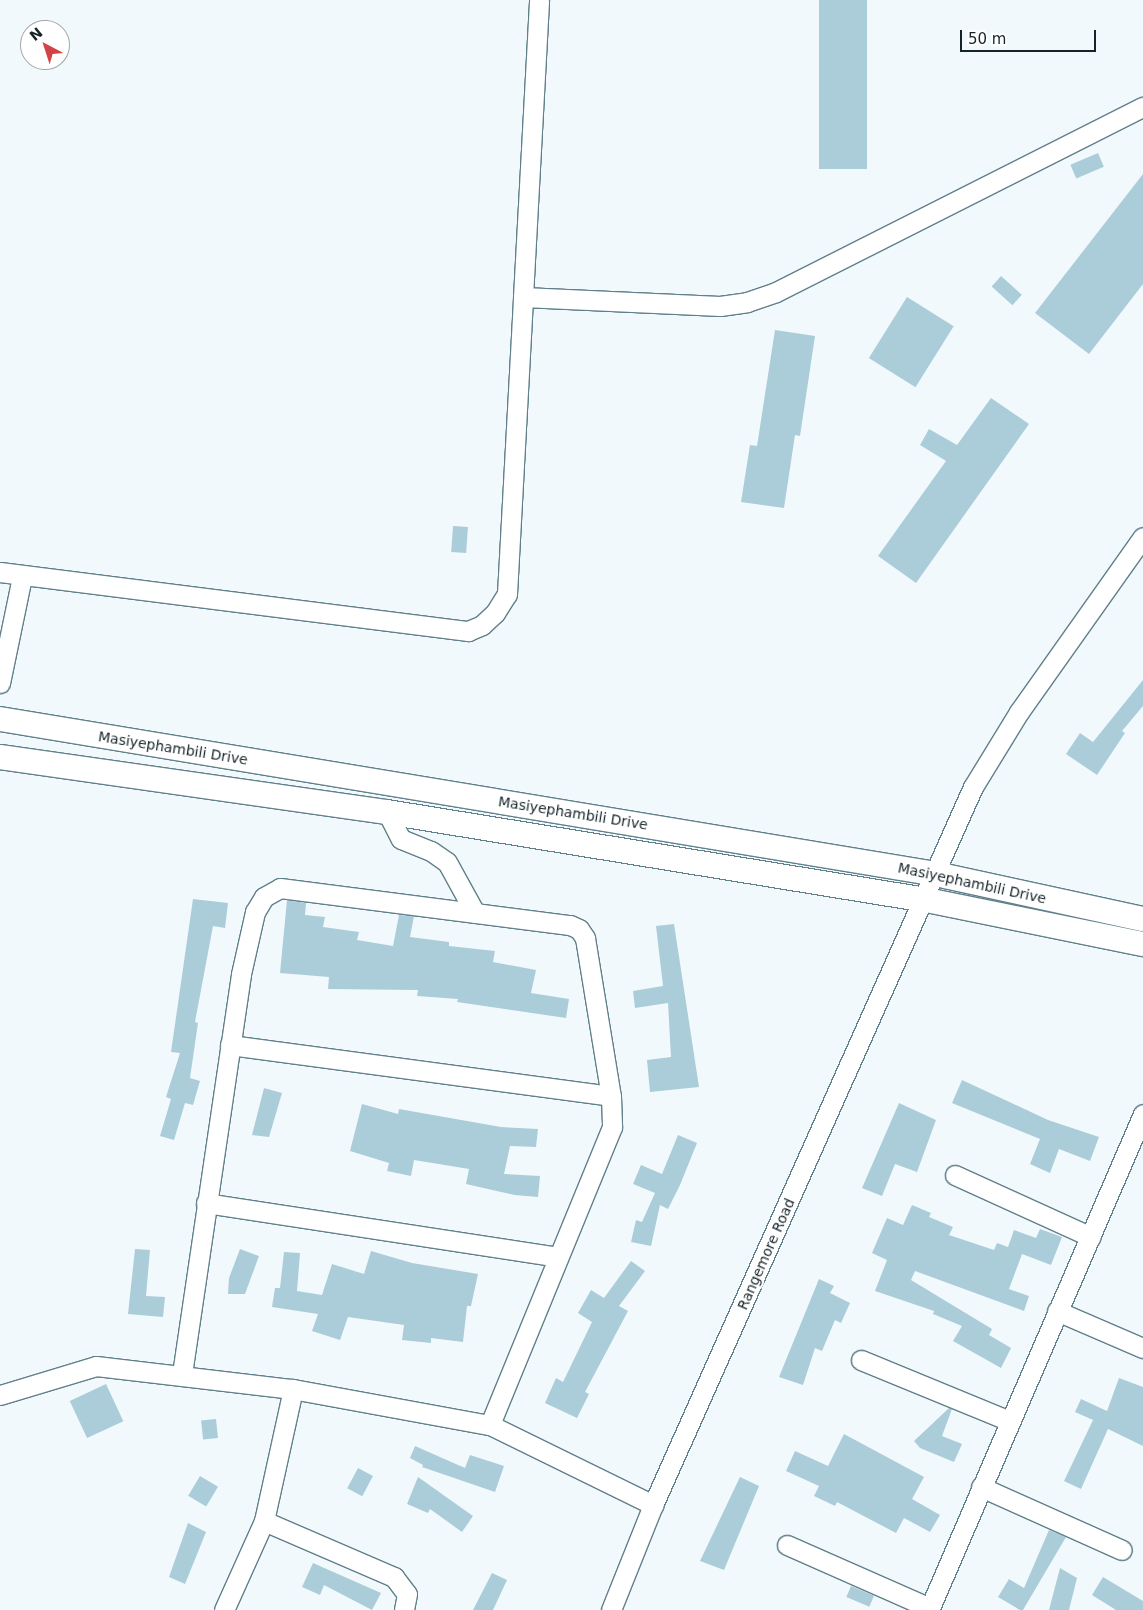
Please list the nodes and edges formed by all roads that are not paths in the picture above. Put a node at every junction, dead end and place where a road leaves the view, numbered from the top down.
1 (539, 0) edge
2 (1143, 107) edge
3 (523, 297) junction
4 (1143, 537) edge
5 (0, 572) edge
6 (22, 577) junction
7 (0, 683) edge
8 (0, 719) edge
9 (0, 756) edge
10 (387, 812) junction
11 (936, 874) junction
12 (926, 900) junction
13 (475, 913) junction
14 (1143, 919) edge
15 (1143, 944) edge
16 (230, 1045) junction
17 (611, 1096) junction
18 (1142, 1120) edge
19 (955, 1175) dead end
20 (206, 1203) junction
21 (1091, 1237) junction
22 (557, 1257) junction
23 (1057, 1311) junction
24 (1143, 1348) edge
25 (861, 1360) dead end
26 (182, 1374) junction
27 (293, 1390) junction
28 (0, 1395) edge
29 (1010, 1421) junction
30 (490, 1425) junction
31 (981, 1487) junction
32 (653, 1505) junction
33 (264, 1521) junction
34 (787, 1545) dead end
35 (1122, 1550) dead end
36 (929, 1609) edge
37 (224, 1610) edge
38 (404, 1610) edge
39 (611, 1610) edge

1 - 3 street
2 - 3 street
3 - 6 street
4 - 11 street, Rangemore Road
5 - 6 street
6 - 7 street
8 - 11 main road, Masiyephambili Drive
9 - 10 main road, Masiyephambili Drive
10 - 12 main road, Masiyephambili Drive
10 - 13 street
11 - 12 street, Rangemore Road
11 - 14 main road, Masiyephambili Drive
12 - 15 main road, Masiyephambili Drive
12 - 32 street, Rangemore Road
13 - 16 street
13 - 17 street
16 - 17 street
16 - 20 street
17 - 22 street
18 - 21 street
19 - 21 street
20 - 22 street
20 - 26 street
21 - 23 street
22 - 30 street
23 - 24 street
23 - 29 street
25 - 29 street
26 - 27 street
26 - 28 street
27 - 30 street
27 - 33 street
29 - 31 street
30 - 32 street
31 - 35 street
31 - 36 street
32 - 39 street, Rangemore Road
33 - 37 street
33 - 38 street
34 - 36 street

